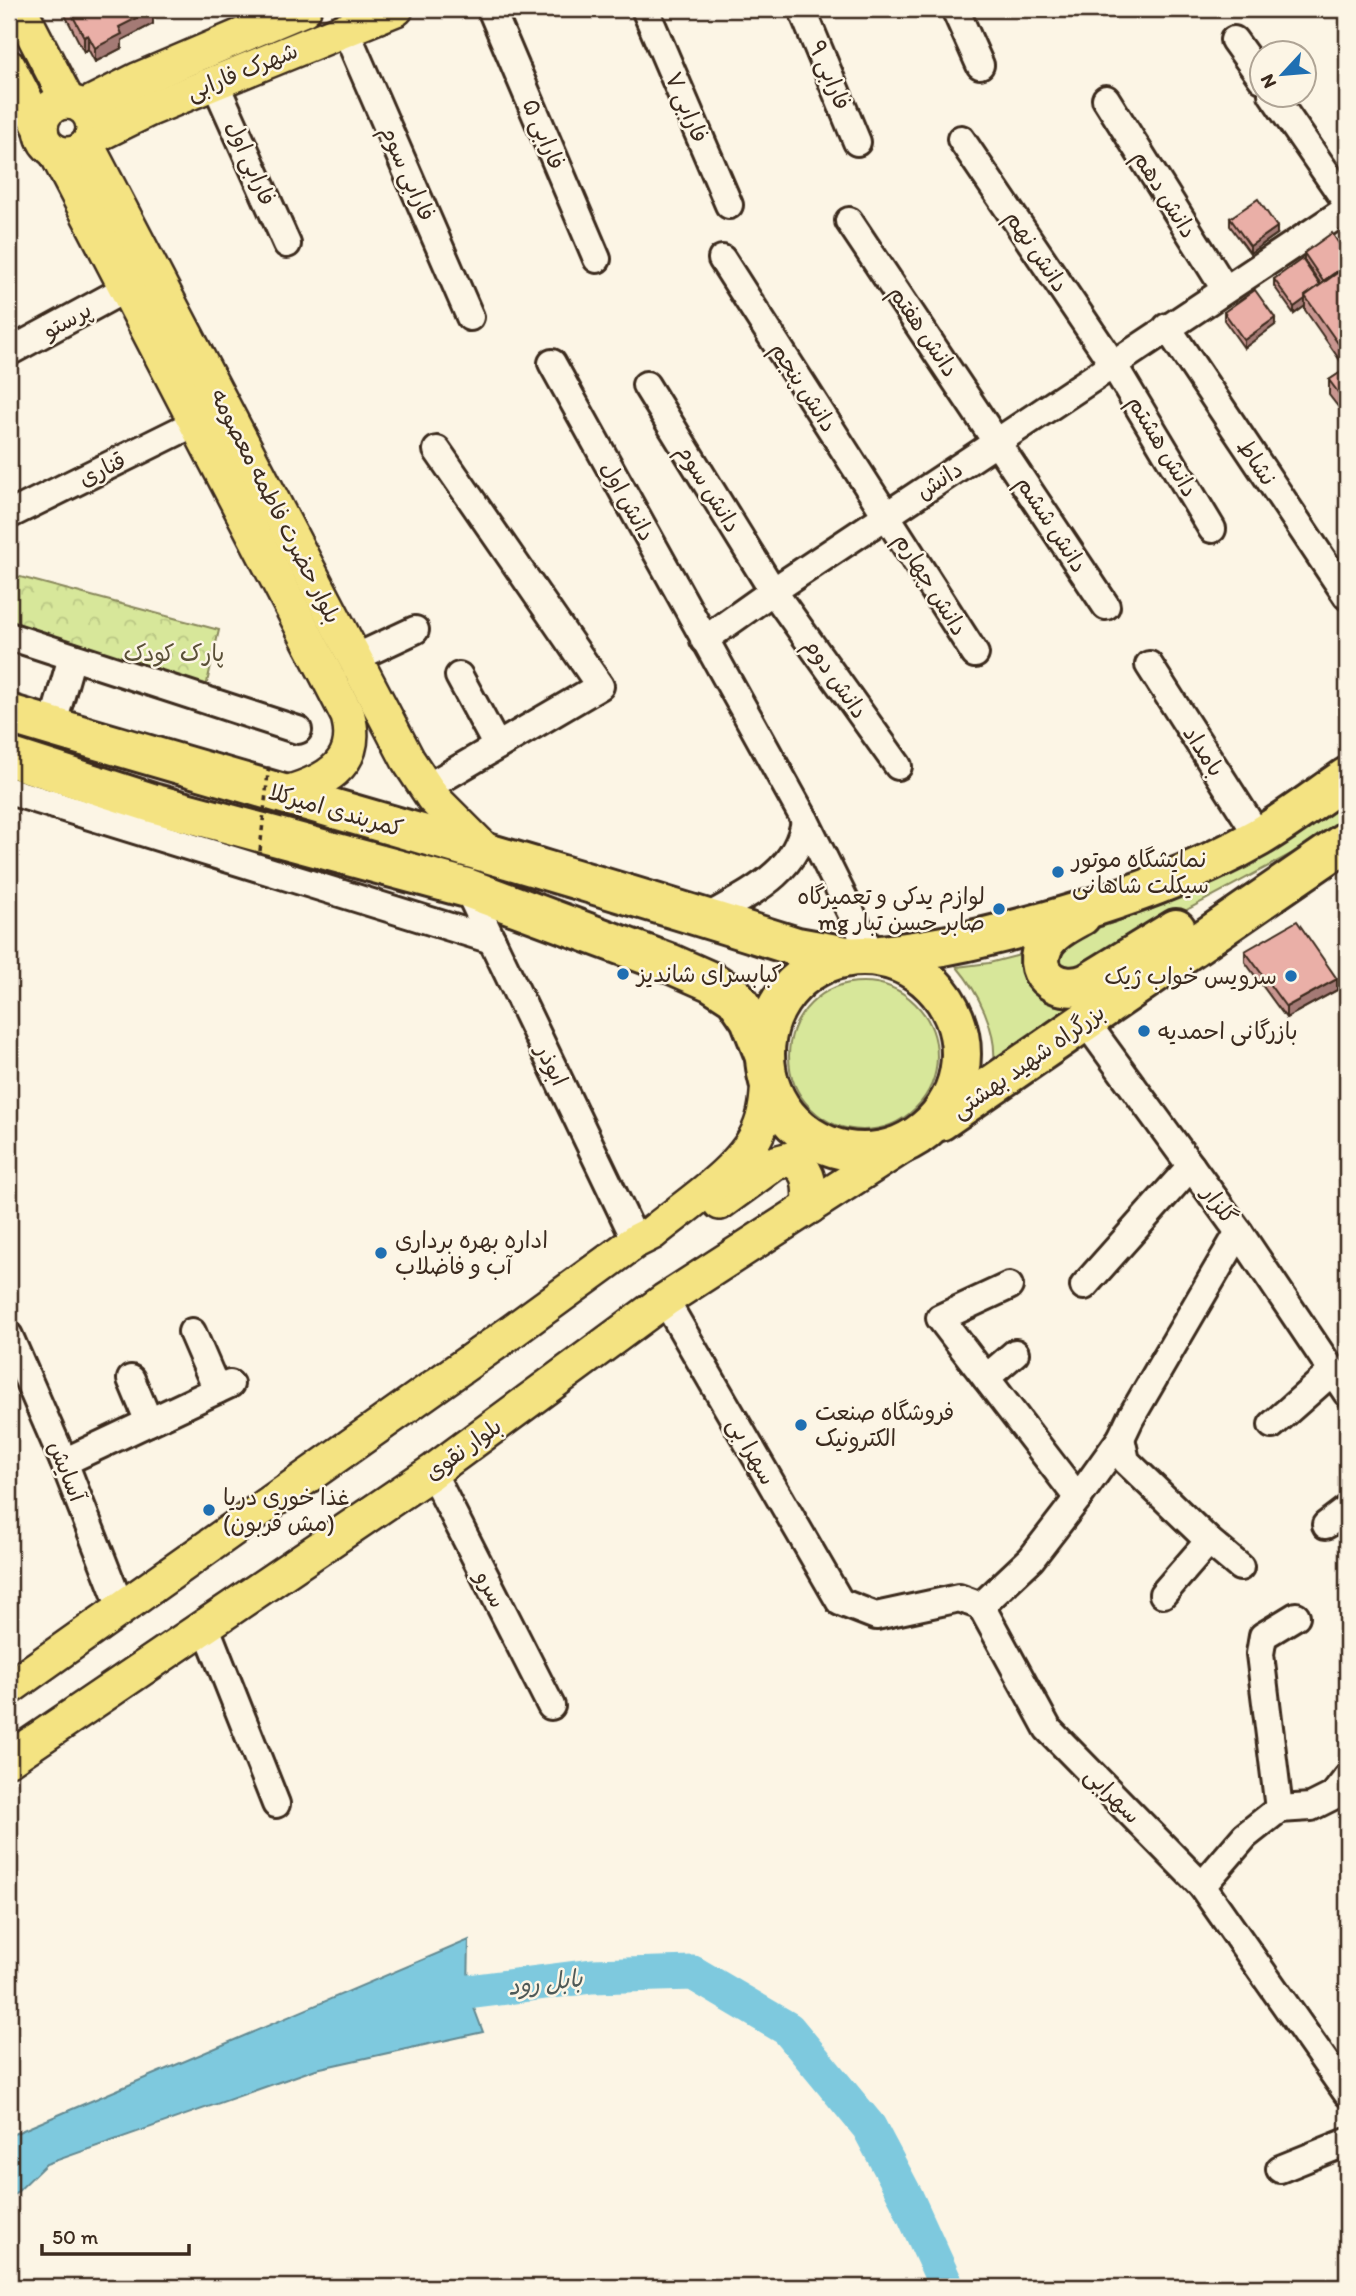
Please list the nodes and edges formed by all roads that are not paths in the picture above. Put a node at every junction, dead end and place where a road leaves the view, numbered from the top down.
1 (20, 9) edge
2 (304, 9) edge
3 (396, 9) edge
4 (491, 9) edge
5 (645, 9) edge
6 (802, 9) edge
7 (955, 9) edge
8 (345, 30) junction
9 (1234, 40) dead end
10 (1248, 60) edge
11 (980, 65) dead end
12 (9, 67) edge
13 (215, 83) junction
14 (157, 89) junction
15 (1106, 99) dead end
16 (1282, 108) edge
17 (82, 123) junction
18 (961, 139) dead end
19 (48, 140) junction
20 (858, 142) dead end
21 (1347, 203) edge
22 (729, 205) dead end
23 (1347, 209) edge
24 (849, 221) dead end
25 (287, 244) dead end
26 (597, 259) dead end
27 (722, 259) dead end
28 (125, 289) junction
29 (1225, 289) junction
30 (470, 317) dead end
31 (1167, 327) junction
32 (9, 352) edge
33 (552, 363) dead end
34 (1113, 363) junction
35 (646, 385) dead end
36 (225, 408) junction
37 (195, 423) junction
38 (998, 441) junction
39 (438, 450) dead end
40 (887, 514) junction
41 (9, 515) edge
42 (1212, 529) dead end
43 (773, 590) junction
44 (1347, 596) edge
45 (1106, 606) dead end
46 (415, 630) dead end
47 (9, 636) edge
48 (704, 640) junction
49 (975, 654) dead end
50 (72, 656) junction
51 (355, 658) junction
52 (1149, 665) dead end
53 (459, 676) dead end
54 (9, 714) edge
55 (52, 727) junction
56 (298, 730) dead end
57 (497, 746) junction
58 (9, 757) edge
59 (898, 766) dead end
60 (1347, 777) edge
61 (274, 779) junction
62 (426, 788) junction
63 (9, 790) edge
64 (148, 817) junction
65 (805, 820) junction
66 (1259, 837) junction
67 (1338, 847) edge
68 (267, 852) junction
69 (487, 852) junction
70 (467, 888) junction
71 (1105, 904) junction
72 (663, 905) junction
73 (706, 918) junction
74 (492, 940) junction
75 (860, 956) junction
76 (648, 957) junction
77 (1085, 1021) junction
78 (766, 1068) junction
79 (916, 1138) junction
80 (1191, 1166) junction
81 (810, 1206) junction
82 (1239, 1232) junction
83 (644, 1237) junction
84 (1009, 1286) dead end
85 (1084, 1286) dead end
86 (664, 1300) junction
87 (192, 1332) dead end
88 (9, 1336) edge
89 (1015, 1353) dead end
90 (1333, 1371) junction
91 (986, 1378) junction
92 (131, 1379) dead end
93 (1347, 1393) edge
94 (149, 1422) junction
95 (1272, 1425) dead end
96 (1121, 1438) junction
97 (64, 1462) junction
98 (432, 1472) junction
99 (1078, 1499) junction
100 (1347, 1509) edge
101 (1326, 1525) dead end
102 (1209, 1541) junction
103 (1240, 1567) dead end
104 (1163, 1594) dead end
105 (981, 1606) junction
106 (121, 1608) junction
107 (1296, 1616) dead end
108 (205, 1625) junction
109 (9, 1688) edge
110 (551, 1706) dead end
111 (9, 1759) edge
112 (1347, 1778) edge
113 (276, 1804) dead end
114 (1279, 1809) junction
115 (1202, 1886) junction
116 (1347, 2094) edge
117 (1347, 2142) edge
118 (1280, 2169) dead end

1 - 17 main road, بلوار حضرت فاطمه معصومه
2 - 14 main road, شهرک فارابی
3 - 8 main road, شهرک فارابی
4 - 26 street, فارابی ۵
5 - 22 street, فارابی ۷
6 - 20 street, فارابی ۹
7 - 11 street
8 - 13 main road, شهرک فارابی
8 - 30 street, فارابی سوم
9 - 10 street
12 - 19 main road, بلوار حضرت فاطمه معصومه
13 - 14 main road, شهرک فارابی
13 - 25 street, فارابی اول
14 - 17 main road, شهرک فارابی
15 - 29 street, دانش دهم
16 - 21 street
17 - 19 main road
17 - 19 main road
17 - 36 main road, بلوار حضرت فاطمه معصومه
18 - 34 street, دانش نهم
19 - 28 main road, بلوار حضرت فاطمه معصومه
23 - 29 street, دانش
24 - 38 street, دانش هفتم
27 - 40 street, دانش پنجم
28 - 32 street, پرستو
28 - 37 main road, بلوار حضرت فاطمه معصومه
29 - 31 street, دانش
31 - 34 street, دانش
31 - 44 street, نشاط
33 - 48 street, دانش اول
34 - 38 street, دانش
34 - 42 street, دانش هشتم
35 - 43 street, دانش سوم
36 - 37 main road
36 - 51 main road, بلوار حضرت فاطمه معصومه
37 - 41 street, قناری
37 - 61 main road, بلوار حضرت فاطمه معصومه
38 - 40 street, دانش
38 - 45 street, دانش ششم
39 - 57 street
40 - 43 street, دانش
40 - 49 street, دانش چهارم
43 - 48 street, دانش
43 - 59 street, دانش دوم
46 - 51 street
47 - 50 street
48 - 65 street
50 - 55 street
50 - 56 street
51 - 62 main road, بلوار حضرت فاطمه معصومه
52 - 66 street, بامداد
53 - 57 street
54 - 55 highway, کمربندی امیرکلا
55 - 61 highway, کمربندی امیرکلا
57 - 62 street
58 - 64 highway, کمربندی امیرکلا
60 - 66 highway
61 - 69 highway, کمربندی امیرکلا
62 - 69 main road, بلوار حضرت فاطمه معصومه
63 - 64 street
64 - 68 highway, کمربندی امیرکلا
65 - 73 street
65 - 75 street
66 - 71 highway
67 - 71 highway
67 - 77 highway, بزرگراه شهید بهشتی
68 - 70 highway, کمربندی امیرکلا
68 - 74 street
69 - 72 highway, کمربندی امیرکلا
70 - 74 street, ابوذر
70 - 76 highway, کمربندی امیرکلا
71 - 75 highway
72 - 73 highway, کمربندی امیرکلا
72 - 76 highway
73 - 75 highway, کمربندی امیرکلا
74 - 83 street, ابوذر
75 - 78 highway
75 - 79 highway
76 - 78 highway, کمربندی امیرکلا
77 - 79 highway, بزرگراه شهید بهشتی
77 - 80 street, گلزار
78 - 79 highway
78 - 83 main road
79 - 81 main road, بلوار نقوی
80 - 82 street, گلزار
80 - 85 street
81 - 83 main road
81 - 86 main road, بلوار نقوی
82 - 90 street, گلزار
82 - 96 street
83 - 106 main road
84 - 91 street
86 - 98 main road, بلوار نقوی
86 - 105 street, سهرا بی
87 - 94 street
88 - 97 street, آسایش
89 - 91 street
90 - 93 street, گلزار
90 - 95 street
91 - 99 street
92 - 94 street
94 - 97 street
96 - 99 street
96 - 102 street
97 - 106 street, آسایش
98 - 108 main road, بلوار نقوی
98 - 110 street, سرو
99 - 105 street
100 - 101 street
102 - 103 street
102 - 104 street
105 - 115 street, سهرابی
106 - 109 main road
107 - 114 street
108 - 111 main road, بلوار نقوی
108 - 113 street
112 - 114 street
114 - 115 street
115 - 116 street, سهرابی
117 - 118 street

